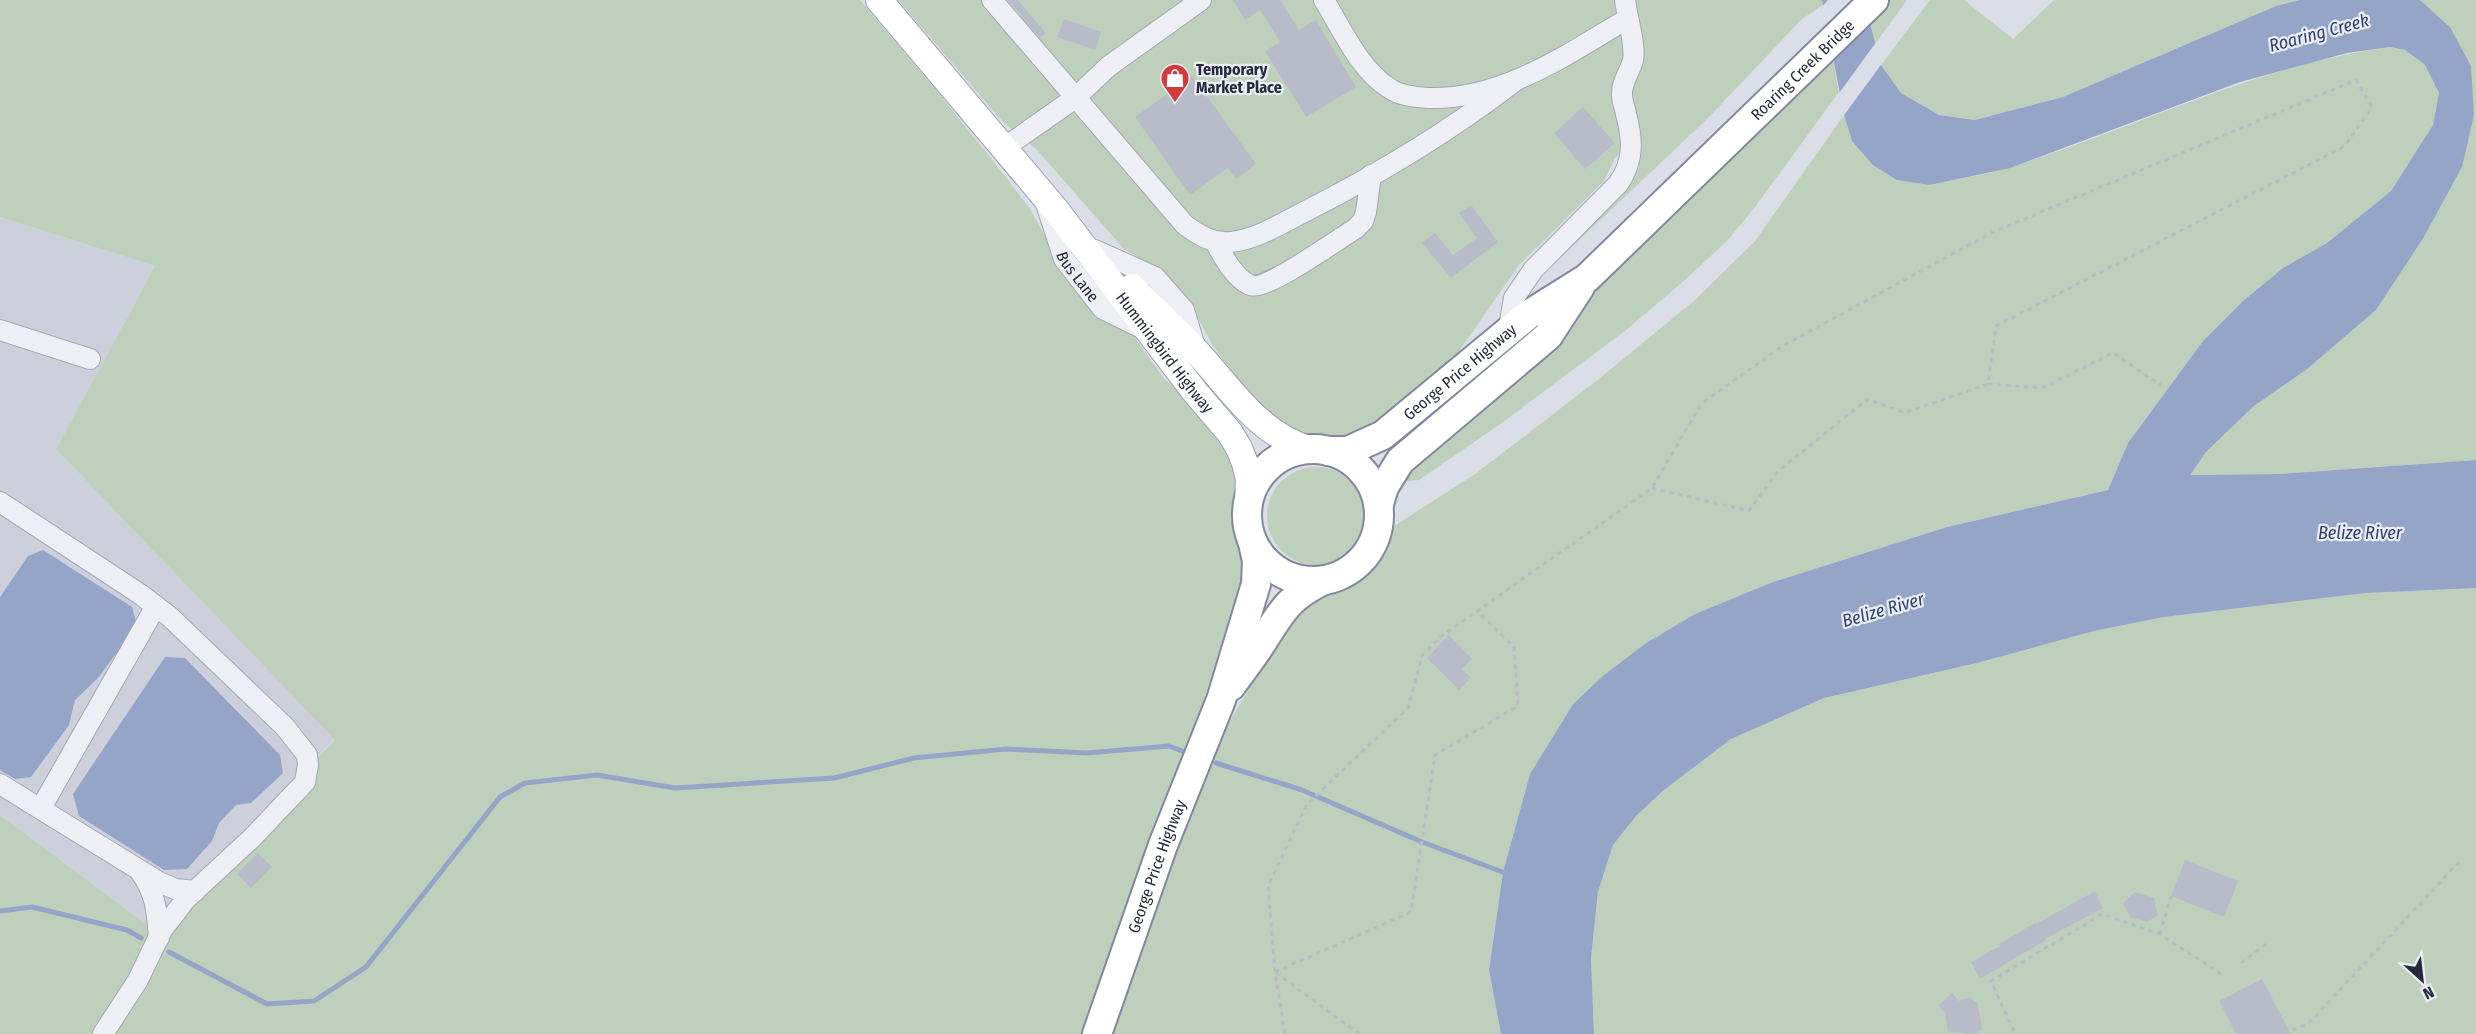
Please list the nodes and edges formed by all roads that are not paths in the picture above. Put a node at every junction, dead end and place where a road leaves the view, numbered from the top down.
1 (879, 0) edge
2 (992, 0) edge
3 (1201, 0) edge
4 (1324, 0) edge
5 (1874, 0) edge
6 (1626, 9) edge
7 (1515, 81) junction
8 (1075, 98) junction
9 (1730, 139) joint
10 (1005, 148) junction
11 (1371, 175) junction
12 (1049, 201) junction
13 (1215, 242) junction
14 (1587, 278) junction
15 (0, 330) edge
16 (1508, 332) junction
17 (90, 359) dead end
18 (1319, 450) junction
19 (1379, 504) junction
20 (1248, 505) junction
21 (1, 506) edge
22 (1253, 543) junction
23 (1322, 581) junction
24 (156, 606) junction
25 (1221, 700) junction
26 (0, 784) edge
27 (40, 808) junction
28 (137, 868) junction
29 (195, 891) junction
30 (159, 938) junction
31 (103, 1034) edge
32 (1097, 1034) edge

1 - 10 main road, Hummingbird Highway
2 - 8 street
3 - 8 street
4 - 7 street
5 - 9 highway, Roaring Creek Bridge
6 - 7 street
6 - 16 street
7 - 11 street
8 - 10 street
8 - 13 street
9 - 14 highway, George Price Highway
10 - 12 main road, Hummingbird Highway
11 - 13 street
11 - 13 street
12 - 18 main road, Hummingbird Highway
12 - 20 main road, Hummingbird Highway
14 - 16 highway, George Price Highway
14 - 19 highway, George Price Highway
15 - 17 street
16 - 18 highway, George Price Highway
18 - 19 highway
18 - 20 highway
19 - 23 highway
20 - 22 highway
21 - 24 street
22 - 23 highway
22 - 25 highway, George Price Highway
23 - 25 highway, George Price Highway
24 - 27 street
24 - 29 street
25 - 32 highway, George Price Highway
26 - 27 street
27 - 28 street
28 - 29 street
28 - 30 street
29 - 30 street
30 - 31 street

